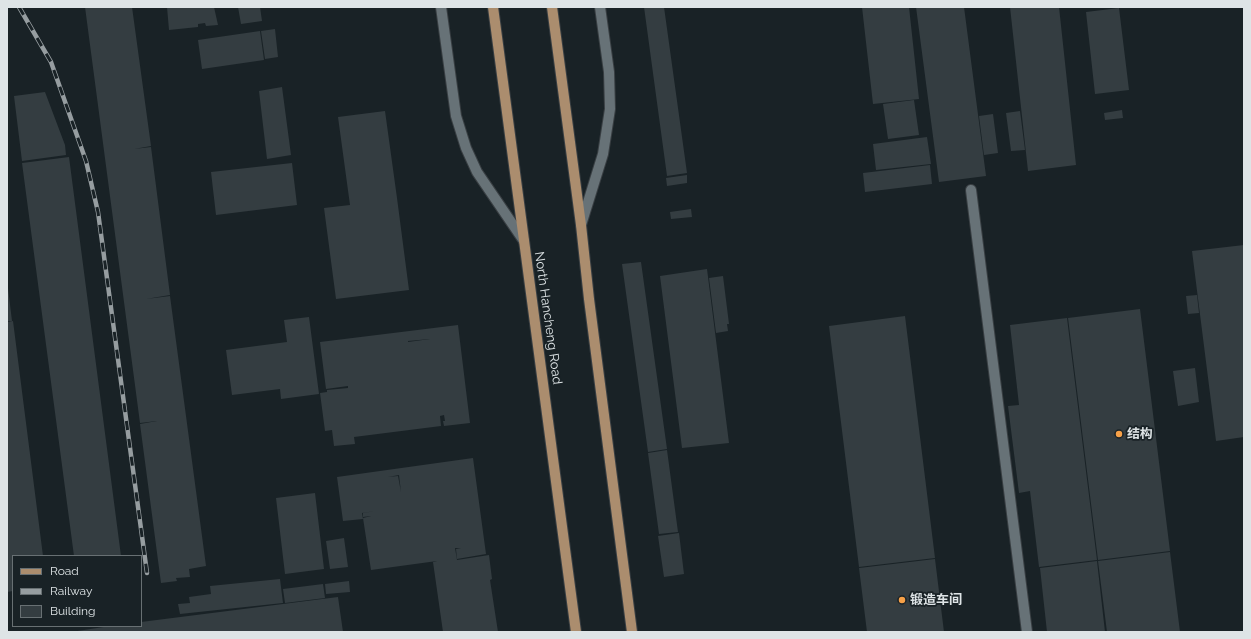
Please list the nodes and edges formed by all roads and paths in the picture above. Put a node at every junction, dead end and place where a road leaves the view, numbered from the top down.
1 (441, 7) edge
2 (493, 7) edge
3 (552, 7) edge
4 (600, 7) edge
5 (971, 190) dead end
6 (581, 225) junction
7 (524, 241) junction
8 (576, 632) edge
9 (632, 632) edge
10 (1027, 632) edge

1 - 7 street
2 - 7 main road, North Hancheng Road
3 - 6 main road
4 - 6 street
5 - 10 street
6 - 9 main road
7 - 8 main road, North Hancheng Road

